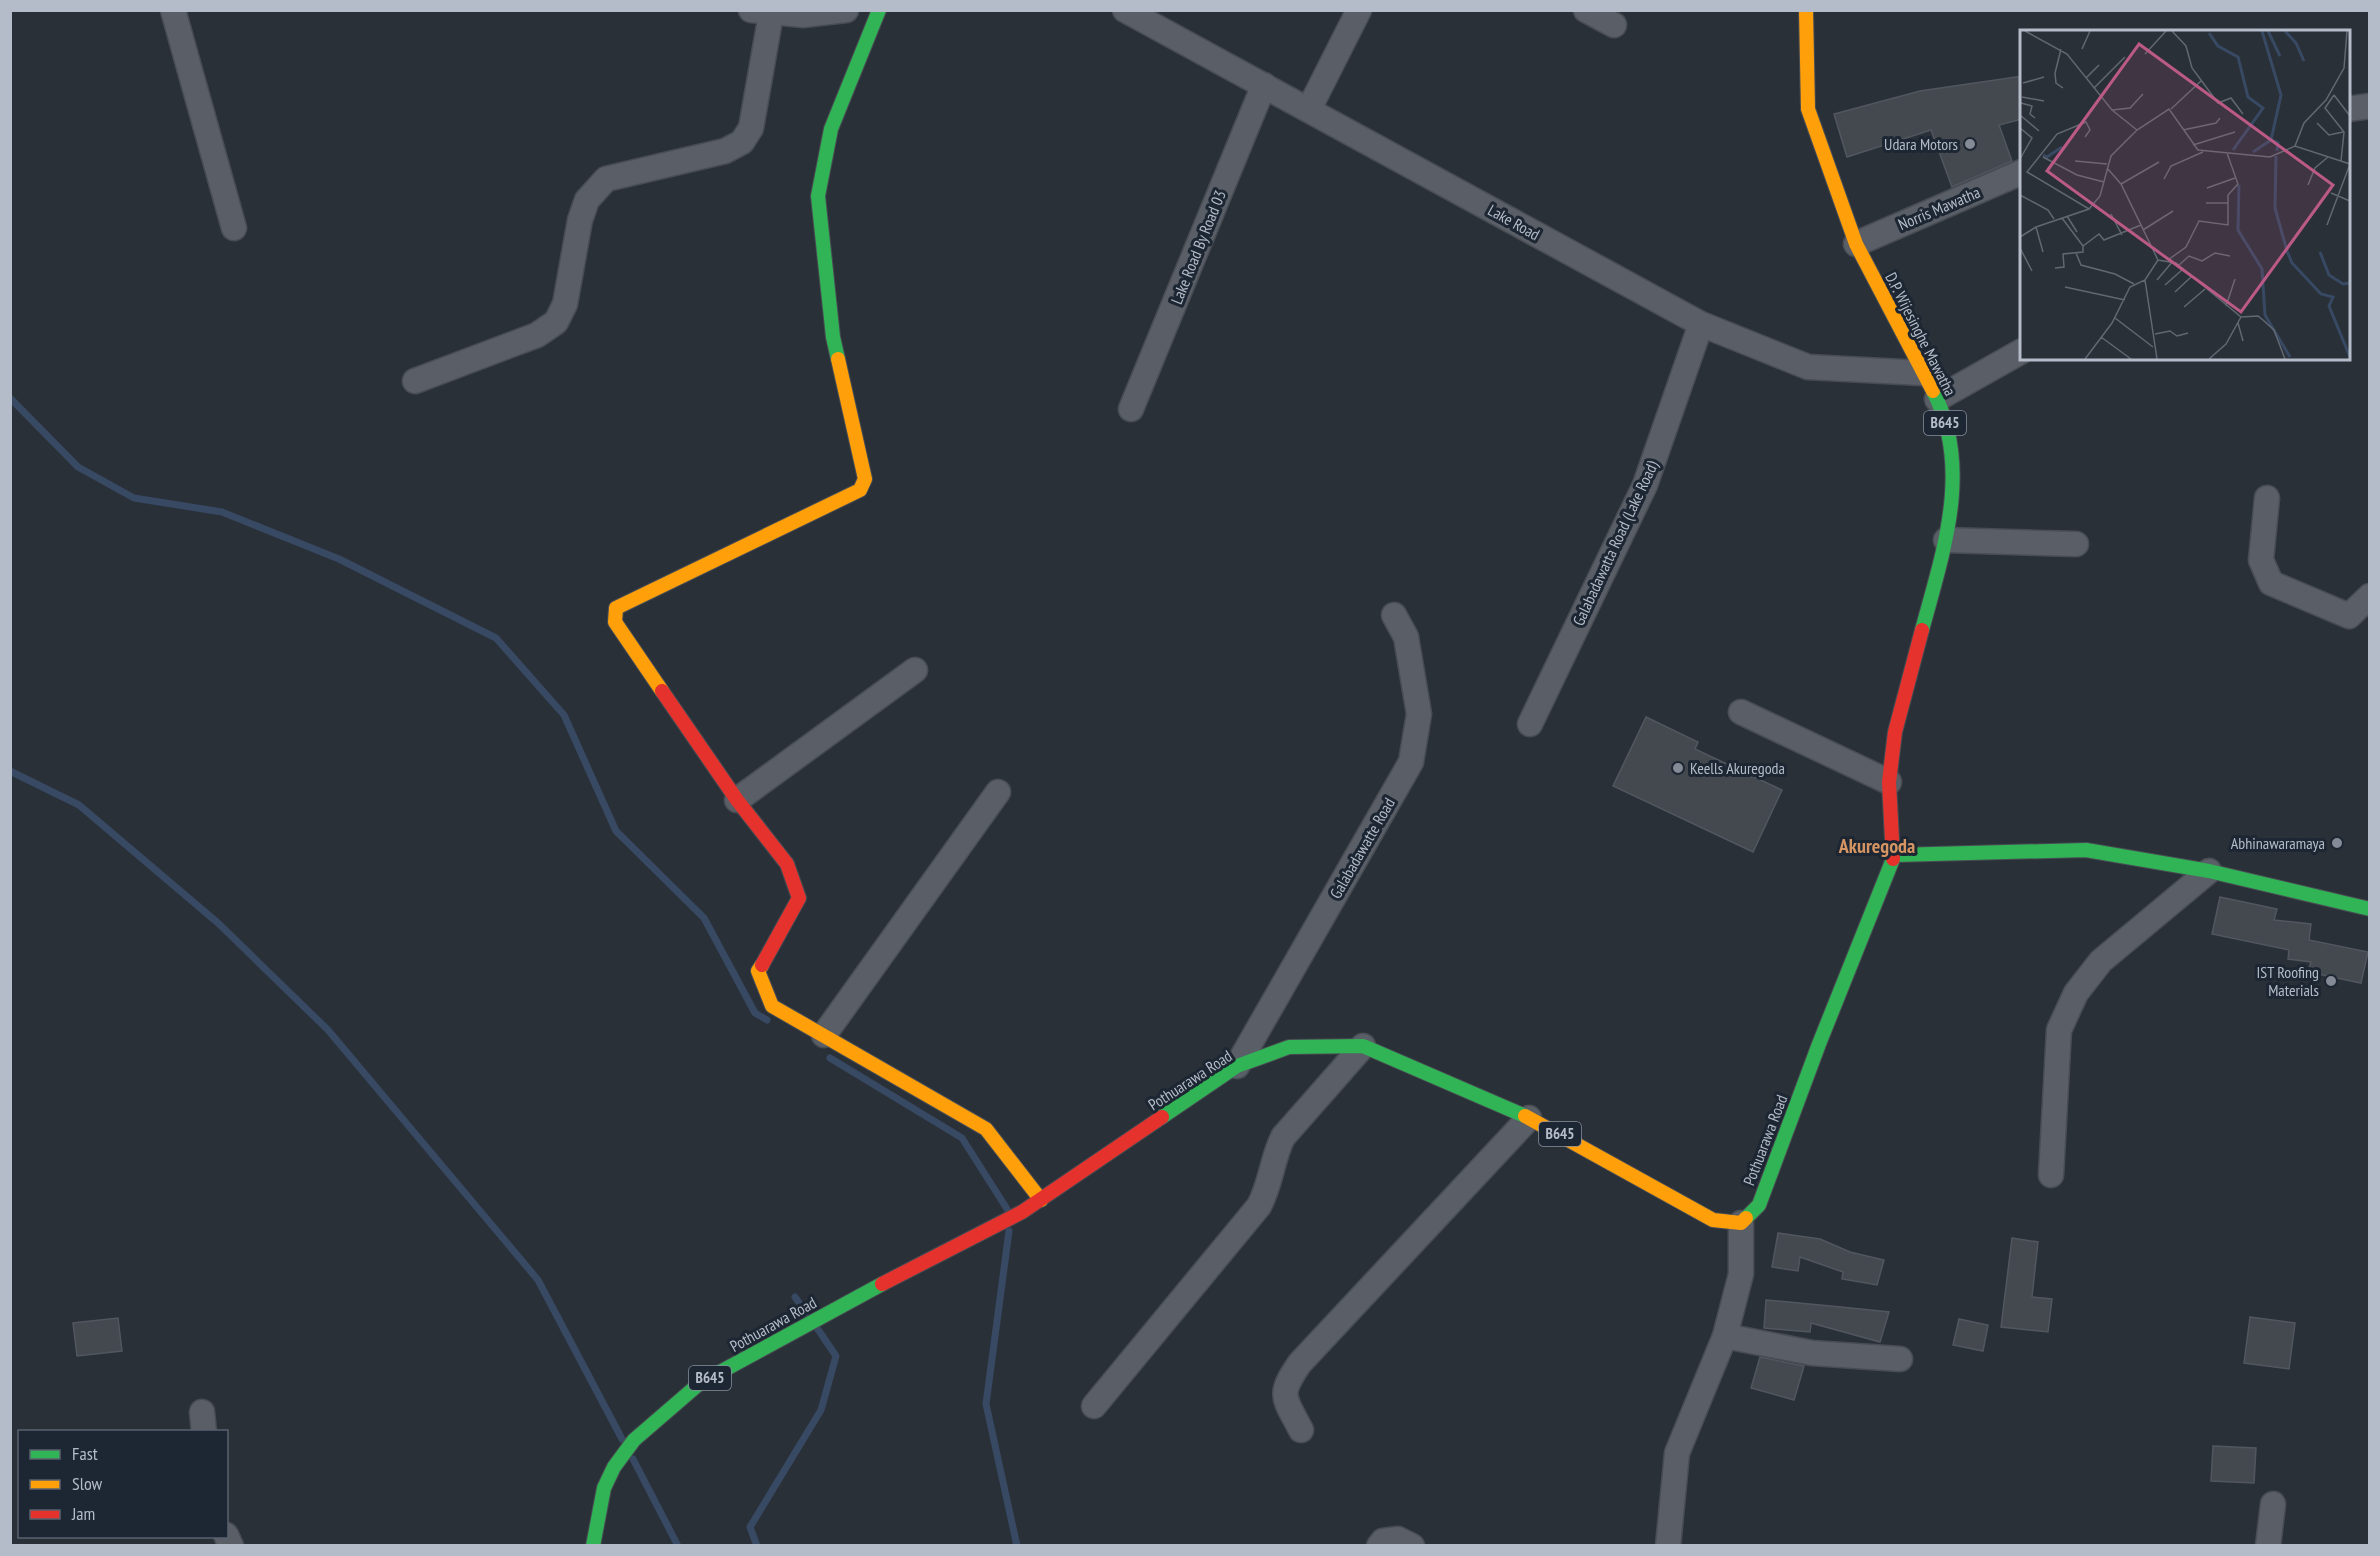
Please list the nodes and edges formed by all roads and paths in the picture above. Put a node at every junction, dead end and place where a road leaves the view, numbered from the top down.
1 (173, 10) edge
2 (879, 10) edge
3 (1125, 10) edge
4 (1359, 10) edge
5 (1586, 10) edge
6 (1806, 10) edge
7 (844, 11) edge
8 (761, 12) edge
9 (1162, 19) edge
10 (1614, 25) dead end
11 (1264, 85) junction
12 (2370, 106) edge
13 (2350, 109) edge
14 (1309, 110) junction
15 (2020, 173) edge
16 (234, 228) dead end
17 (1856, 244) junction
18 (1701, 324) junction
19 (2020, 352) edge
20 (1922, 373) junction
21 (415, 381) dead end
22 (1937, 399) junction
23 (1131, 409) dead end
24 (2266, 498) dead end
25 (1946, 540) junction
26 (2076, 544) dead end
27 (2370, 596) edge
28 (1394, 615) dead end
29 (2359, 619) edge
30 (915, 670) dead end
31 (1741, 712) dead end
32 (1530, 724) dead end
33 (1889, 782) junction
34 (998, 792) dead end
35 (737, 800) junction
36 (1895, 855) junction
37 (2209, 871) junction
38 (2370, 909) edge
39 (824, 1035) junction
40 (1363, 1046) junction
41 (1237, 1066) junction
42 (1529, 1118) junction
43 (2051, 1175) dead end
44 (1041, 1200) junction
45 (1742, 1223) junction
46 (1725, 1336) junction
47 (1900, 1359) dead end
48 (1094, 1406) dead end
49 (1301, 1430) dead end
50 (2273, 1504) dead end
51 (592, 1545) edge
52 (1379, 1545) edge
53 (1412, 1545) edge
54 (1668, 1545) edge
55 (2268, 1545) edge

1 - 16 street
2 - 35 main road
3 - 9 street, Lake Road
4 - 14 street
5 - 10 street
6 - 17 main road, D.P. Wijesinghe Mawatha / B645
7 - 8 street
8 - 21 street
9 - 11 street, Lake Road
11 - 14 street, Lake Road
11 - 23 street, Lake Road By Road 03
12 - 13 street
14 - 18 street, Lake Road
15 - 17 street, Norris Mawatha
17 - 20 main road, D.P. Wijesinghe Mawatha / B645
18 - 20 street, Lake Road
18 - 32 street, Galabadawatta Road (Lake Road)
19 - 22 street
20 - 22 main road, D.P. Wijesinghe Mawatha / B645
22 - 25 main road, D.P. Wijesinghe Mawatha / B645
24 - 29 street
25 - 26 street
25 - 33 main road, D.P. Wijesinghe Mawatha / B645
27 - 29 street
28 - 41 street, Galabadawatte Road
30 - 35 street
31 - 33 street
33 - 36 main road, D.P. Wijesinghe Mawatha / B645
34 - 39 street
35 - 39 main road
36 - 37 main road
36 - 45 main road, Pothuarawa Road / B645
37 - 38 main road
37 - 43 street
39 - 44 main road
40 - 41 main road, Pothuarawa Road / B645
40 - 42 main road, Pothuarawa Road / B645
40 - 48 street
41 - 44 main road, Pothuarawa Road / B645
42 - 45 main road, Pothuarawa Road / B645
42 - 49 street
44 - 51 main road, Pothuarawa Road / B645
45 - 46 street
46 - 47 street
46 - 54 street
50 - 55 street
52 - 53 street

